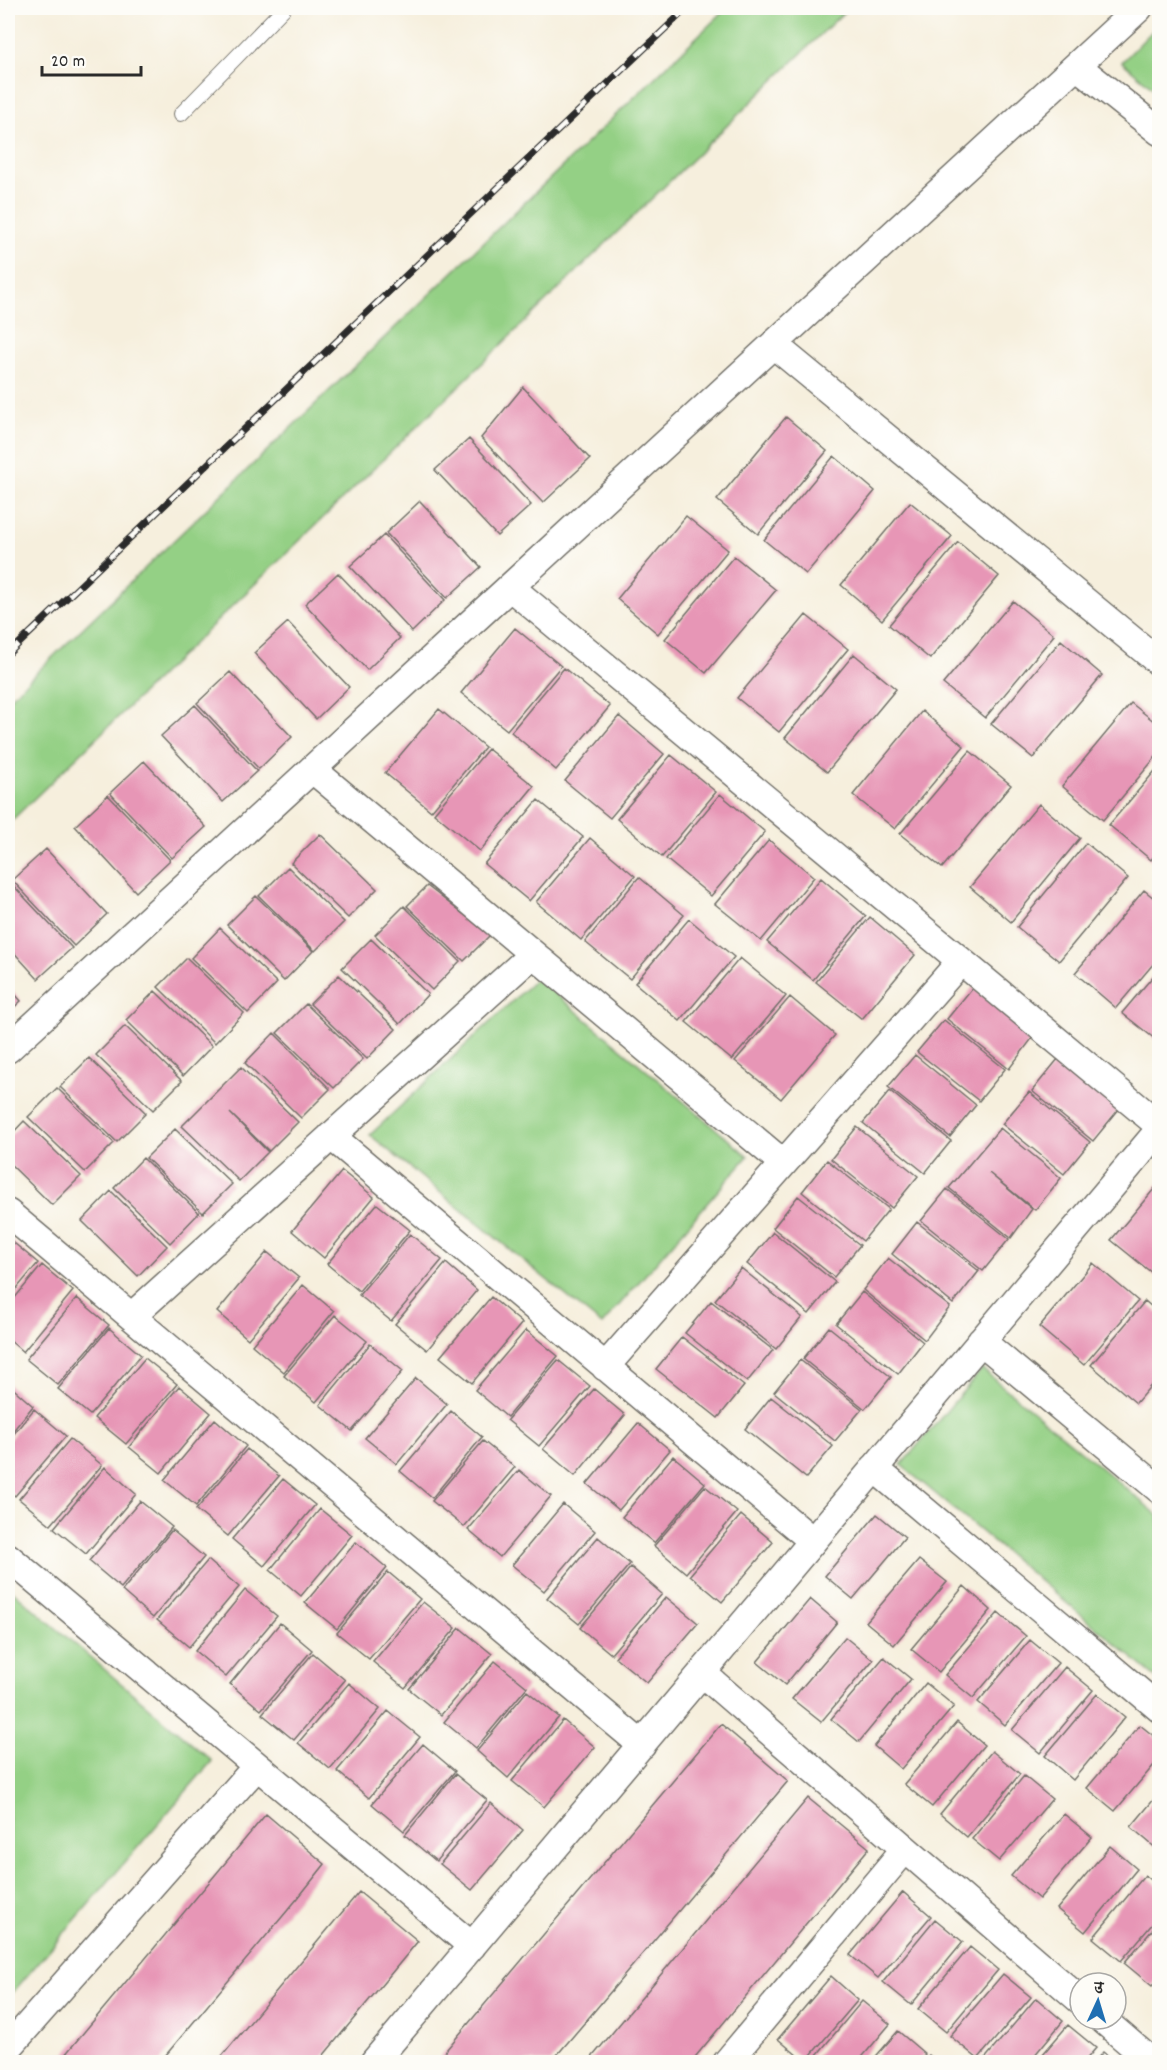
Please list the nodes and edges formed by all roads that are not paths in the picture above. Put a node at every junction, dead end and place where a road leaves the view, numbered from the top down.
1 (284, 8) edge
2 (1139, 8) edge
3 (1077, 66) junction
4 (181, 114) dead end
5 (1160, 132) edge
6 (774, 345) junction
7 (510, 587) junction
8 (1160, 663) edge
9 (312, 769) junction
10 (533, 954) junction
11 (961, 961) junction
12 (8, 1049) edge
13 (1160, 1128) edge
14 (331, 1136) junction
15 (783, 1163) junction
16 (8, 1213) edge
17 (132, 1316) junction
18 (981, 1341) junction
19 (605, 1367) junction
20 (874, 1468) junction
21 (1160, 1490) edge
22 (813, 1541) junction
23 (8, 1557) edge
24 (702, 1673) junction
25 (1160, 1709) edge
26 (642, 1745) junction
27 (257, 1766) junction
28 (905, 1849) junction
29 (472, 1946) junction
30 (1068, 1990) edge
31 (1121, 2031) edge
32 (8, 2048) edge
33 (1152, 2051) edge
34 (737, 2059) edge
35 (374, 2062) edge

1 - 4 lane
2 - 3 street
3 - 5 street
3 - 6 street
6 - 7 street
6 - 8 street
7 - 9 street
7 - 11 street
9 - 10 street
9 - 12 street
10 - 14 street
10 - 15 street
11 - 13 street
11 - 15 street
13 - 18 street
14 - 17 street
14 - 19 street
15 - 19 street
16 - 17 street
17 - 26 street
18 - 20 street
18 - 21 street
19 - 22 street
20 - 22 street
20 - 25 street
22 - 24 street
23 - 27 street
24 - 26 street
24 - 28 street
26 - 29 street
27 - 29 street
27 - 32 street
28 - 30 street
28 - 34 street
29 - 35 street
31 - 33 street

